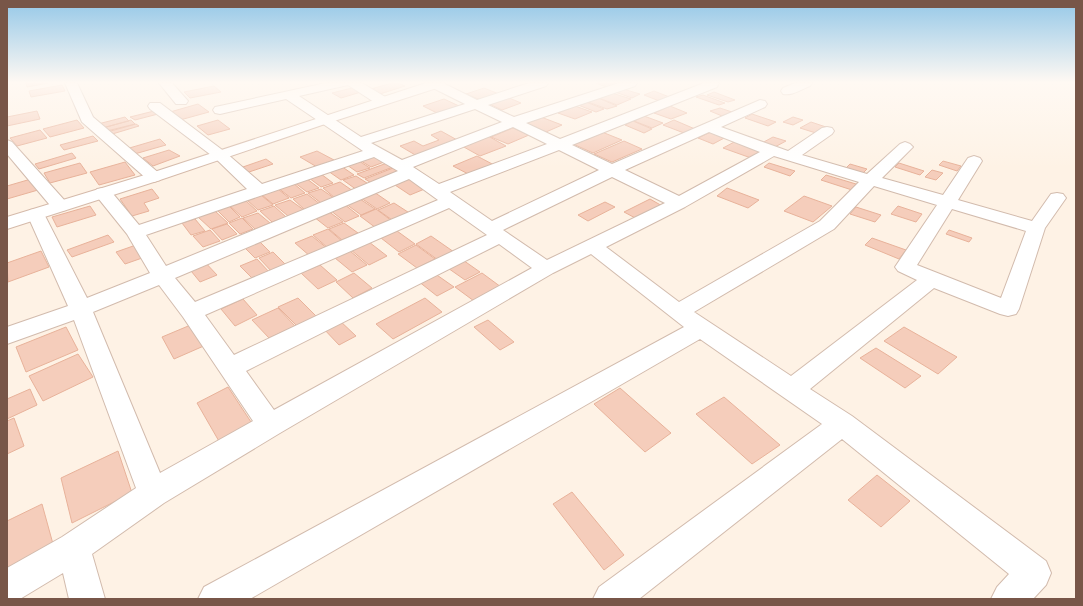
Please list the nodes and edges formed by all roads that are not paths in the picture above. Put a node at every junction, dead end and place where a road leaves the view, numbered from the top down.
1 (84, 111) edge
2 (162, 111) edge
3 (311, 111) edge
4 (350, 111) edge
5 (454, 111) edge
6 (491, 111) edge
7 (546, 111) edge
8 (644, 111) edge
9 (744, 111) edge
10 (323, 120) junction
11 (514, 122) junction
12 (709, 127) junction
13 (827, 131) dead end
14 (359, 142) junction
15 (7, 145) edge
16 (559, 145) junction
17 (905, 147) dead end
18 (376, 152) junction
19 (781, 154) junction
20 (220, 155) junction
21 (974, 161) dead end
22 (406, 169) junction
23 (613, 170) junction
24 (154, 177) junction
25 (870, 180) junction
26 (259, 191) junction
27 (103, 193) junction
28 (443, 196) junction
29 (1057, 198) dead end
30 (949, 202) junction
31 (679, 203) junction
32 (60, 206) junction
33 (36, 214) junction
34 (7, 222) edge
35 (1036, 228) junction
36 (135, 232) junction
37 (495, 233) junction
38 (592, 246) junction
39 (546, 269) junction
40 (162, 275) junction
41 (932, 280) junction
42 (81, 309) junction
43 (191, 312) junction
44 (678, 312) junction
45 (701, 328) junction
46 (7, 336) edge
47 (230, 368) junction
48 (792, 389) junction
49 (842, 424) junction
50 (270, 425) junction
51 (153, 493) junction
52 (74, 548) junction
53 (7, 587) edge
54 (87, 599) edge
55 (216, 599) edge
56 (611, 599) edge
57 (1010, 599) edge

1 - 24 street
2 - 20 street
3 - 10 street
4 - 10 street
5 - 14 street
6 - 11 street
7 - 11 street
8 - 16 street
9 - 12 street
10 - 14 street
10 - 20 street
11 - 16 street
11 - 22 street
12 - 19 street
12 - 23 street
13 - 19 street
14 - 18 street
15 - 32 street
16 - 23 street
16 - 28 street
17 - 25 street
18 - 22 street
18 - 26 street
19 - 25 street
19 - 31 street
20 - 24 street
20 - 26 street
21 - 30 street
22 - 28 street
22 - 40 street
23 - 31 street
23 - 37 street
24 - 27 street
25 - 30 street
25 - 44 street
26 - 36 street
27 - 32 street
27 - 36 street
28 - 37 street
28 - 43 street
29 - 35 street
30 - 35 street
30 - 41 street
31 - 38 street
32 - 33 street
33 - 34 street
33 - 42 street
35 - 41 street
36 - 40 street
37 - 39 street
37 - 47 street
38 - 39 street
38 - 44 street
39 - 50 street
40 - 42 street
40 - 43 street
41 - 48 street
42 - 46 street
42 - 51 street
43 - 47 street
44 - 45 street
45 - 48 street
45 - 55 street
47 - 50 street
48 - 49 street
49 - 56 street
49 - 57 street
50 - 51 street
51 - 52 street
52 - 53 street
52 - 54 street

